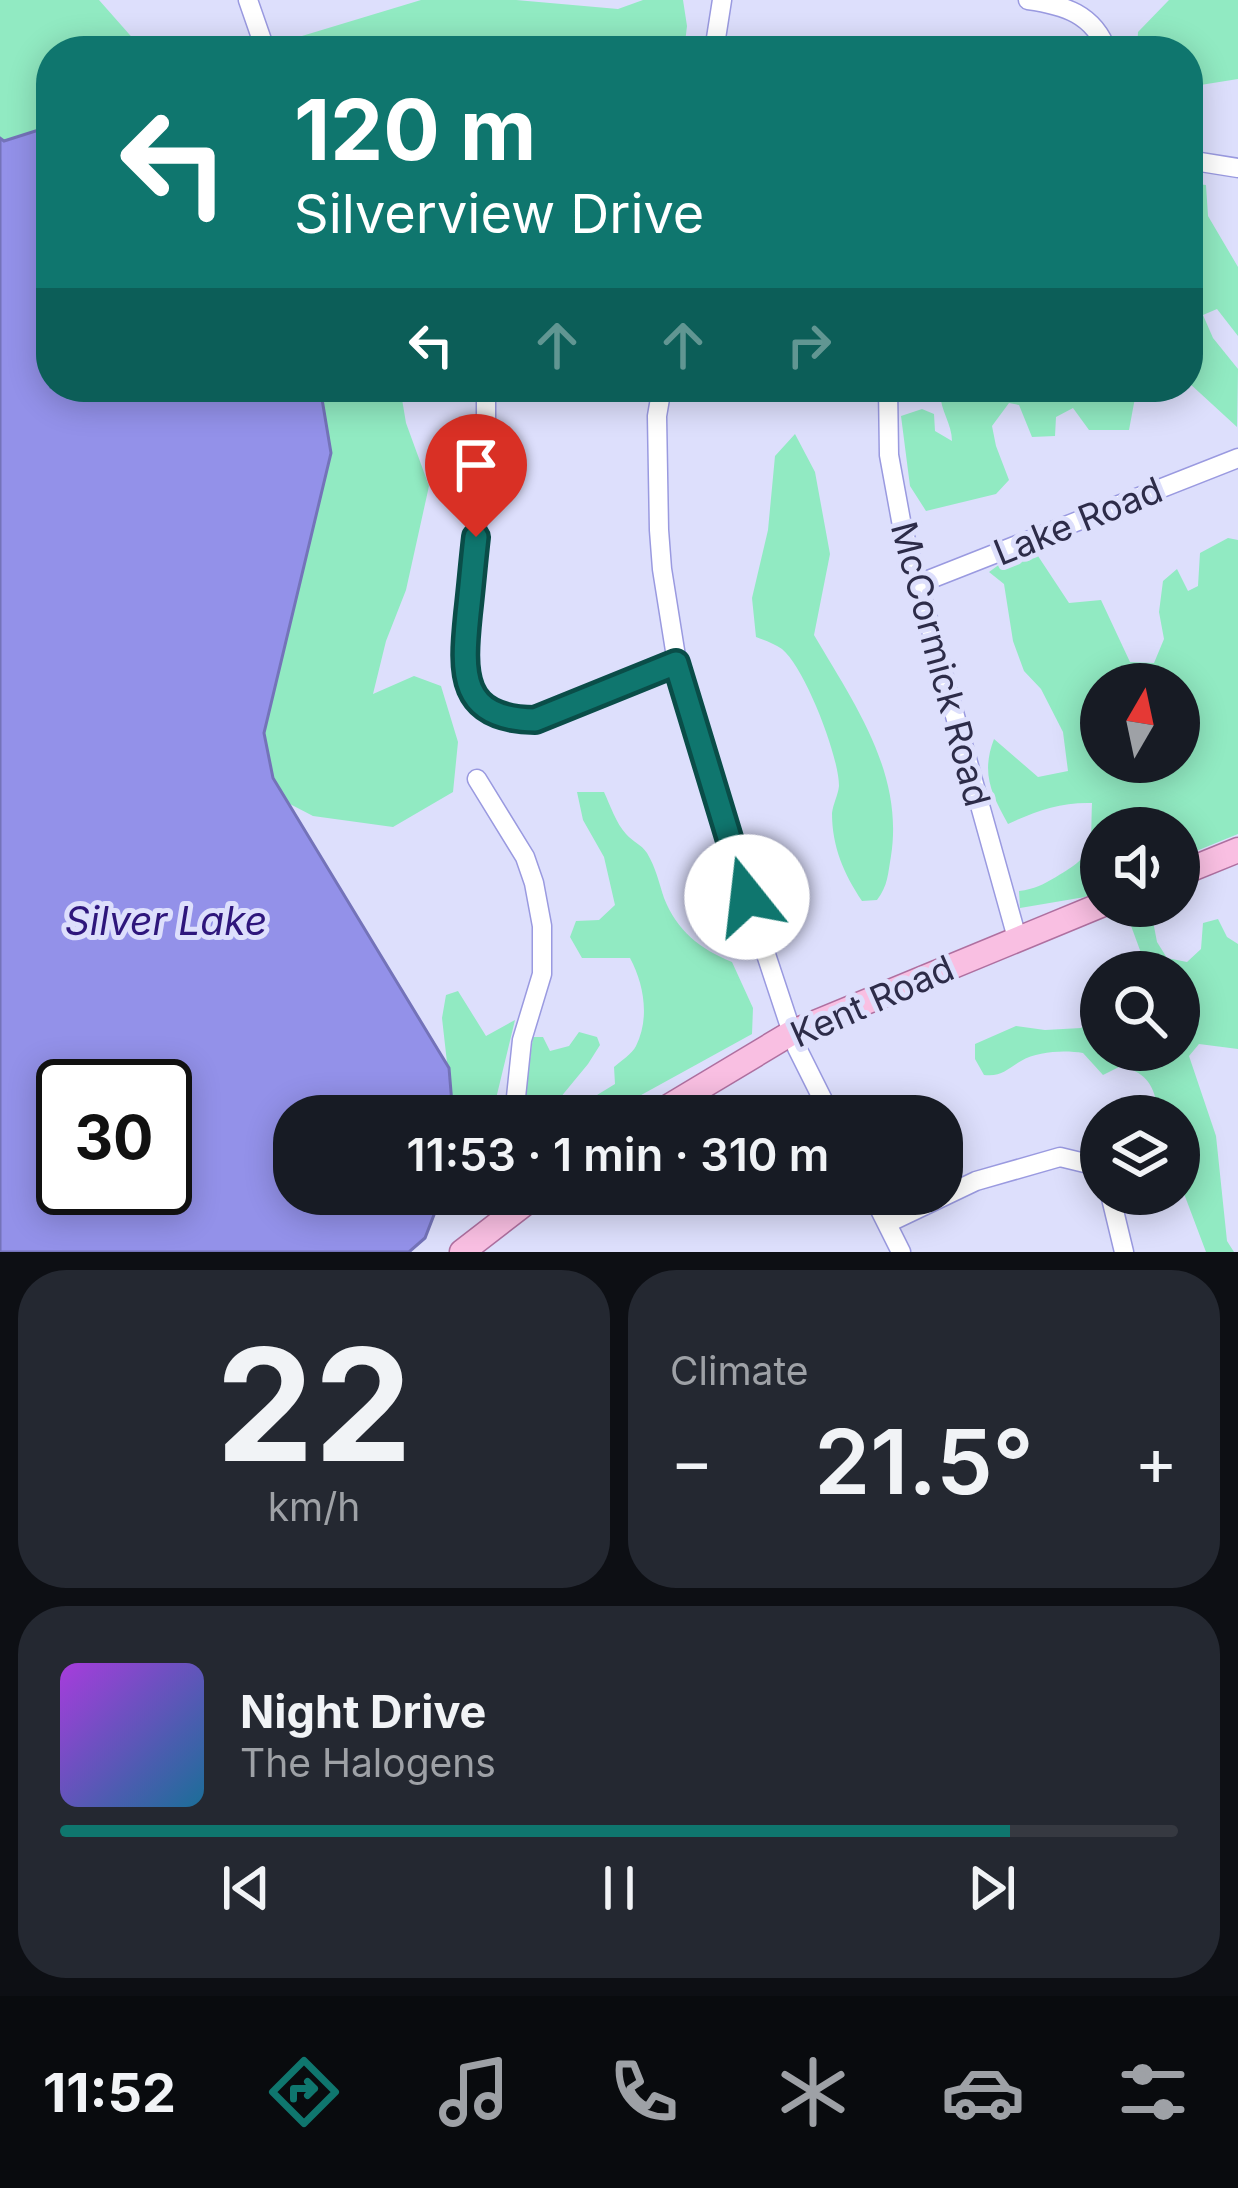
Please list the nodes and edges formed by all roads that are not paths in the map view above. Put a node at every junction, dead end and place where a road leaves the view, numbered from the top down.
1 (248, 0) edge
2 (722, 0) edge
3 (1028, 0) edge
4 (261, 36) edge
5 (716, 36) edge
6 (1099, 36) edge
7 (1203, 162) edge
8 (1238, 168) edge
9 (486, 402) edge
10 (659, 402) edge
11 (888, 402) edge
12 (1238, 458) edge
13 (918, 584) junction
14 (676, 663) junction
15 (477, 778) dead end
16 (1238, 850) edge
17 (1200, 865) edge
18 (1080, 912) edge
19 (1017, 938) junction
20 (793, 1032) junction
21 (516, 1095) edge
22 (688, 1095) edge
23 (820, 1095) edge
24 (1080, 1162) edge
25 (504, 1215) edge
26 (511, 1215) edge
27 (884, 1215) edge
28 (1114, 1215) edge
29 (503, 1221) junction
30 (888, 1223) junction
31 (462, 1252) edge
32 (902, 1252) edge
33 (1124, 1252) edge

1 - 4 street
2 - 5 street
3 - 6 street
7 - 8 street
9 - 14 street
10 - 14 street
11 - 13 street, McCormick Road
12 - 13 street, Lake Road
13 - 19 street, McCormick Road
14 - 20 street
15 - 21 street
16 - 17 main road
18 - 19 main road, Kent Road
19 - 20 main road, Kent Road
20 - 22 main road, Kent Road
20 - 23 street
24 - 30 street
25 - 29 street
26 - 29 main road
27 - 30 street
28 - 33 street
29 - 31 main road
30 - 32 street

